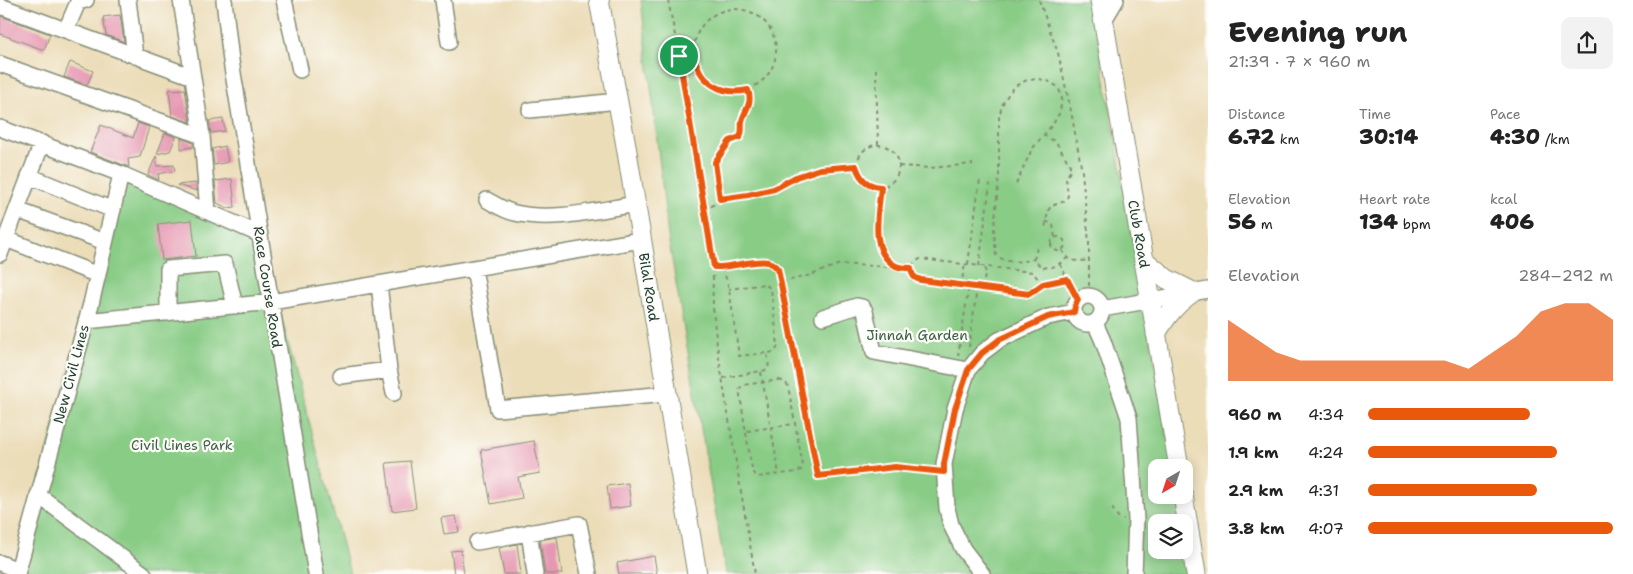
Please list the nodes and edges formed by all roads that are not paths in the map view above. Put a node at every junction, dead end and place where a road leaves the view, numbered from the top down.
1 (86, 0) edge
2 (128, 0) edge
3 (181, 0) edge
4 (224, 0) edge
5 (284, 0) edge
6 (443, 0) edge
7 (599, 0) edge
8 (612, 0) edge
9 (1100, 0) edge
10 (1116, 0) edge
11 (0, 6) edge
12 (1103, 22) junction
13 (66, 30) junction
14 (449, 42) dead end
15 (135, 56) junction
16 (0, 64) edge
17 (300, 70) dead end
18 (193, 77) junction
19 (618, 101) junction
20 (530, 110) dead end
21 (0, 128) edge
22 (202, 136) junction
23 (42, 144) junction
24 (121, 174) junction
25 (29, 176) junction
26 (487, 200) dead end
27 (636, 204) junction
28 (17, 210) junction
29 (113, 210) junction
30 (208, 212) junction
31 (259, 234) junction
32 (6, 239) junction
33 (641, 240) junction
34 (105, 242) junction
35 (0, 254) edge
36 (1144, 260) junction
37 (474, 268) junction
38 (98, 275) junction
39 (379, 284) junction
40 (1201, 291) edge
41 (1150, 300) junction
42 (271, 302) junction
43 (1080, 303) junction
44 (235, 306) junction
45 (1102, 309) junction
46 (168, 313) junction
47 (823, 317) dead end
48 (86, 322) junction
49 (1095, 323) junction
50 (1156, 334) junction
51 (963, 369) junction
52 (389, 370) junction
53 (341, 376) dead end
54 (394, 393) dead end
55 (667, 394) junction
56 (1177, 459) edge
57 (38, 495) junction
58 (1184, 504) edge
59 (529, 532) junction
60 (477, 542) dead end
61 (0, 563) edge
62 (17, 572) edge
63 (1195, 573) edge
64 (144, 574) edge
65 (316, 574) edge
66 (535, 574) edge
67 (589, 574) edge
68 (697, 574) edge
69 (708, 574) edge
70 (982, 574) edge
71 (1134, 574) edge

1 - 13 street
2 - 15 street
3 - 18 street
4 - 31 street, Race Course Road
5 - 17 street
6 - 14 street
7 - 19 main road, Bilal Road
8 - 69 main road, Bilal Road
9 - 12 main road, Club Road
10 - 12 street
11 - 13 street
12 - 36 main road, Club Road
13 - 15 street
15 - 18 street
16 - 22 street
18 - 22 street
19 - 20 street
19 - 27 main road, Bilal Road
21 - 23 street
22 - 30 street
23 - 24 street
23 - 25 street
24 - 29 street, New Civil Lines
24 - 30 street
25 - 28 street
25 - 29 street
26 - 27 street
27 - 33 main road, Bilal Road
28 - 32 street
28 - 34 street
29 - 34 street, New Civil Lines
30 - 31 street
31 - 42 street, Race Course Road
32 - 35 street
32 - 38 street
33 - 37 street
33 - 55 main road, Bilal Road
34 - 38 street, New Civil Lines
36 - 40 main road
36 - 41 main road, Club Road
37 - 39 street
37 - 55 street
38 - 48 street, New Civil Lines
39 - 42 street
39 - 52 street
40 - 41 street
40 - 50 main road
41 - 45 street
41 - 50 main road, Club Road
42 - 44 street
42 - 65 street, Race Course Road
43 - 45 street
43 - 49 street
43 - 51 street
44 - 46 street
44 - 46 street
45 - 49 street
46 - 48 street
47 - 51 street
48 - 57 street, New Civil Lines
49 - 71 street
50 - 56 main road, Club Road
51 - 70 street
52 - 53 street
52 - 54 street
55 - 68 main road, Bilal Road
57 - 62 street, New Civil Lines
57 - 64 street
58 - 63 main road
59 - 60 street
59 - 66 street
59 - 67 street
61 - 62 street

